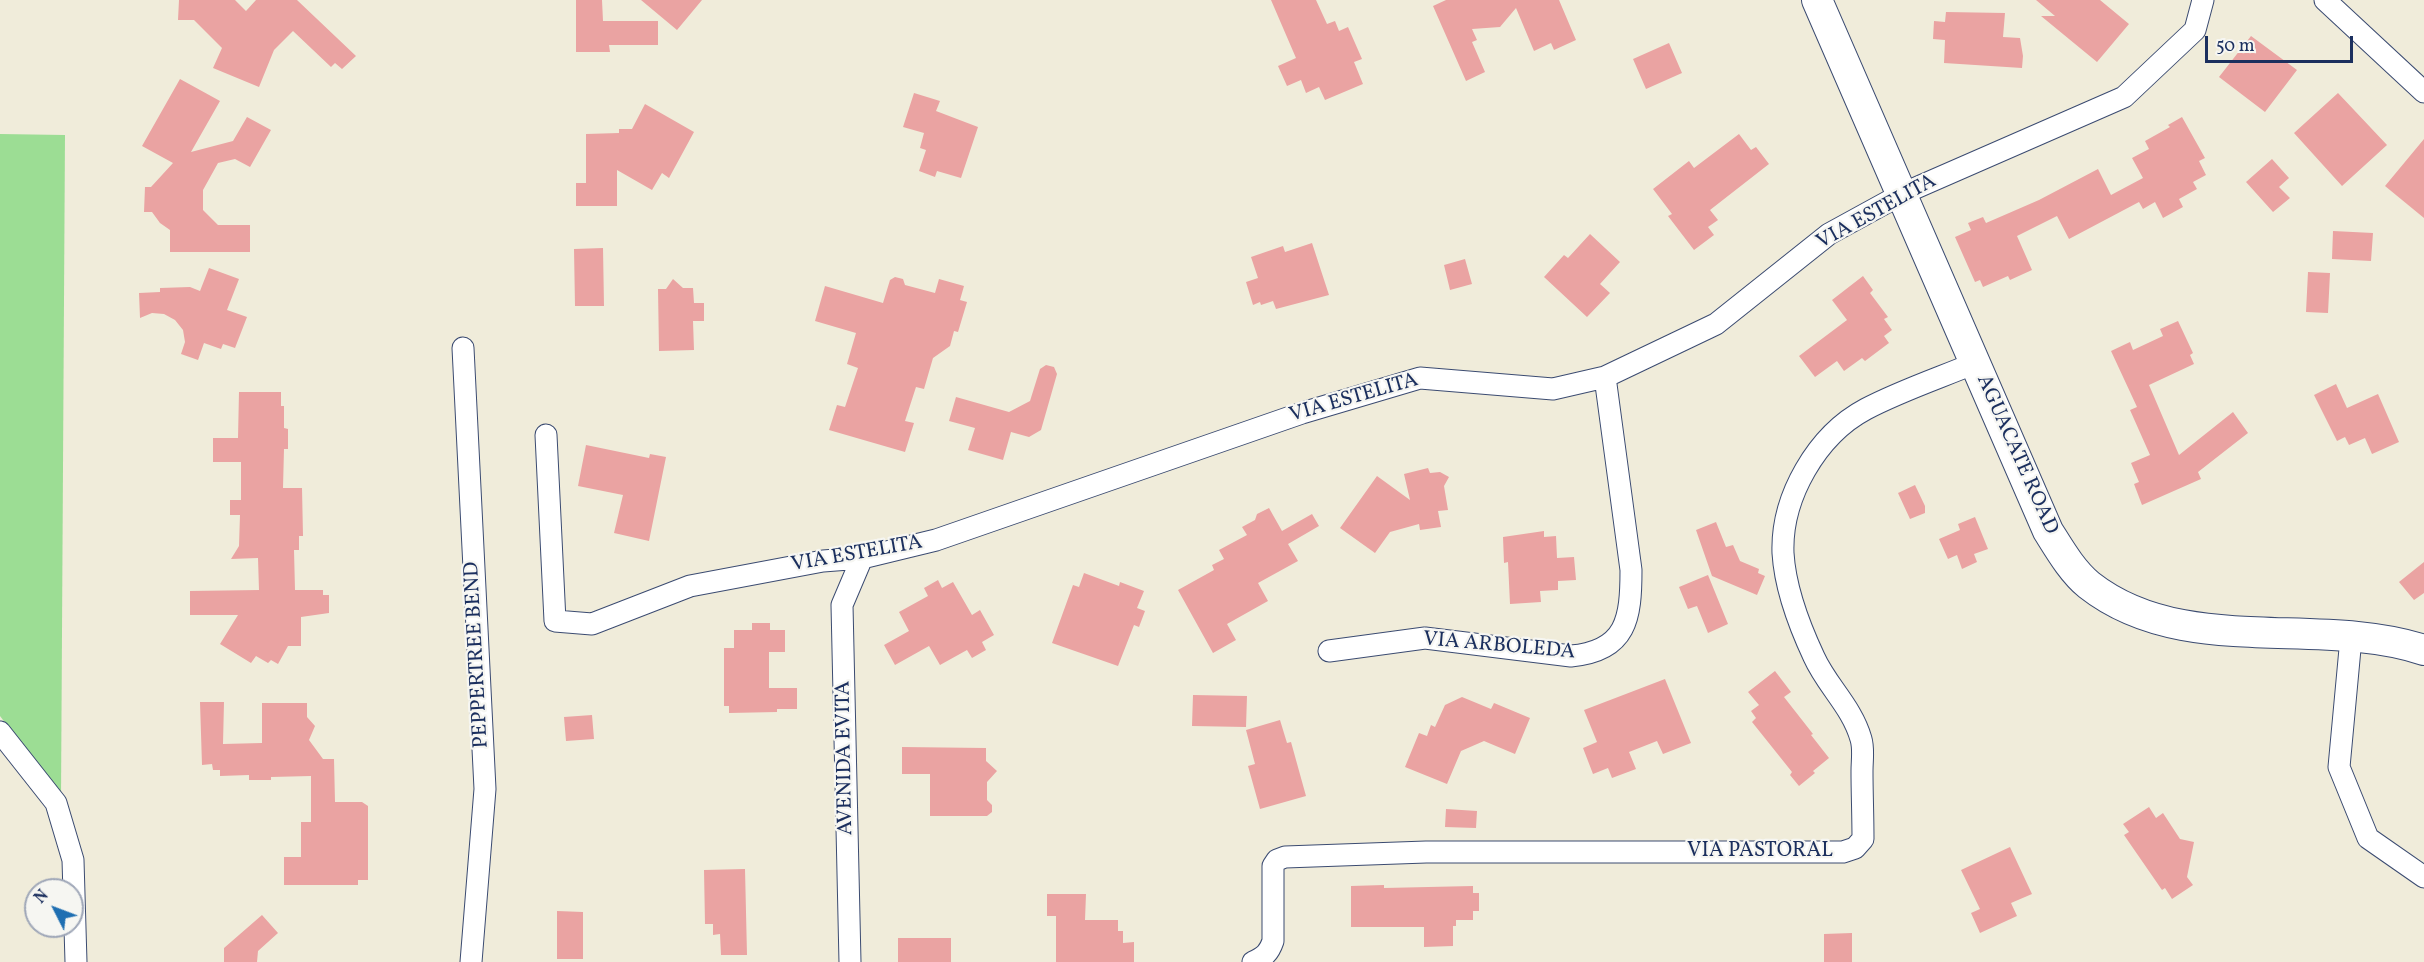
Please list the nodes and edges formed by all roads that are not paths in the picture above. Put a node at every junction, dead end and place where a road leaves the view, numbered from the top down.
1 (1817, 0) edge
2 (2203, 0) edge
3 (2325, 0) edge
4 (2424, 92) edge
5 (1902, 194) junction
6 (463, 348) dead end
7 (1975, 363) junction
8 (1605, 377) junction
9 (546, 435) dead end
10 (862, 558) junction
11 (2351, 638) junction
12 (1329, 651) dead end
13 (2424, 651) edge
14 (0, 732) edge
15 (2424, 877) edge
16 (76, 962) edge
17 (471, 962) edge
18 (850, 962) edge
19 (1253, 962) edge

1 - 5 street, AGUACATE ROAD
2 - 5 street, VIA ESTELITA
3 - 4 street
5 - 7 street, AGUACATE ROAD
5 - 8 street, VIA ESTELITA
6 - 17 street, PEPPERTREE BEND
7 - 11 street, AGUACATE ROAD
7 - 19 street, VIA PASTORAL
8 - 10 street, VIA ESTELITA
8 - 12 street, VIA ARBOLEDA
9 - 10 street, VIA ESTELITA
10 - 18 street, AVENIDA EVITA
11 - 13 street, AGUACATE ROAD
11 - 15 street
14 - 16 street

